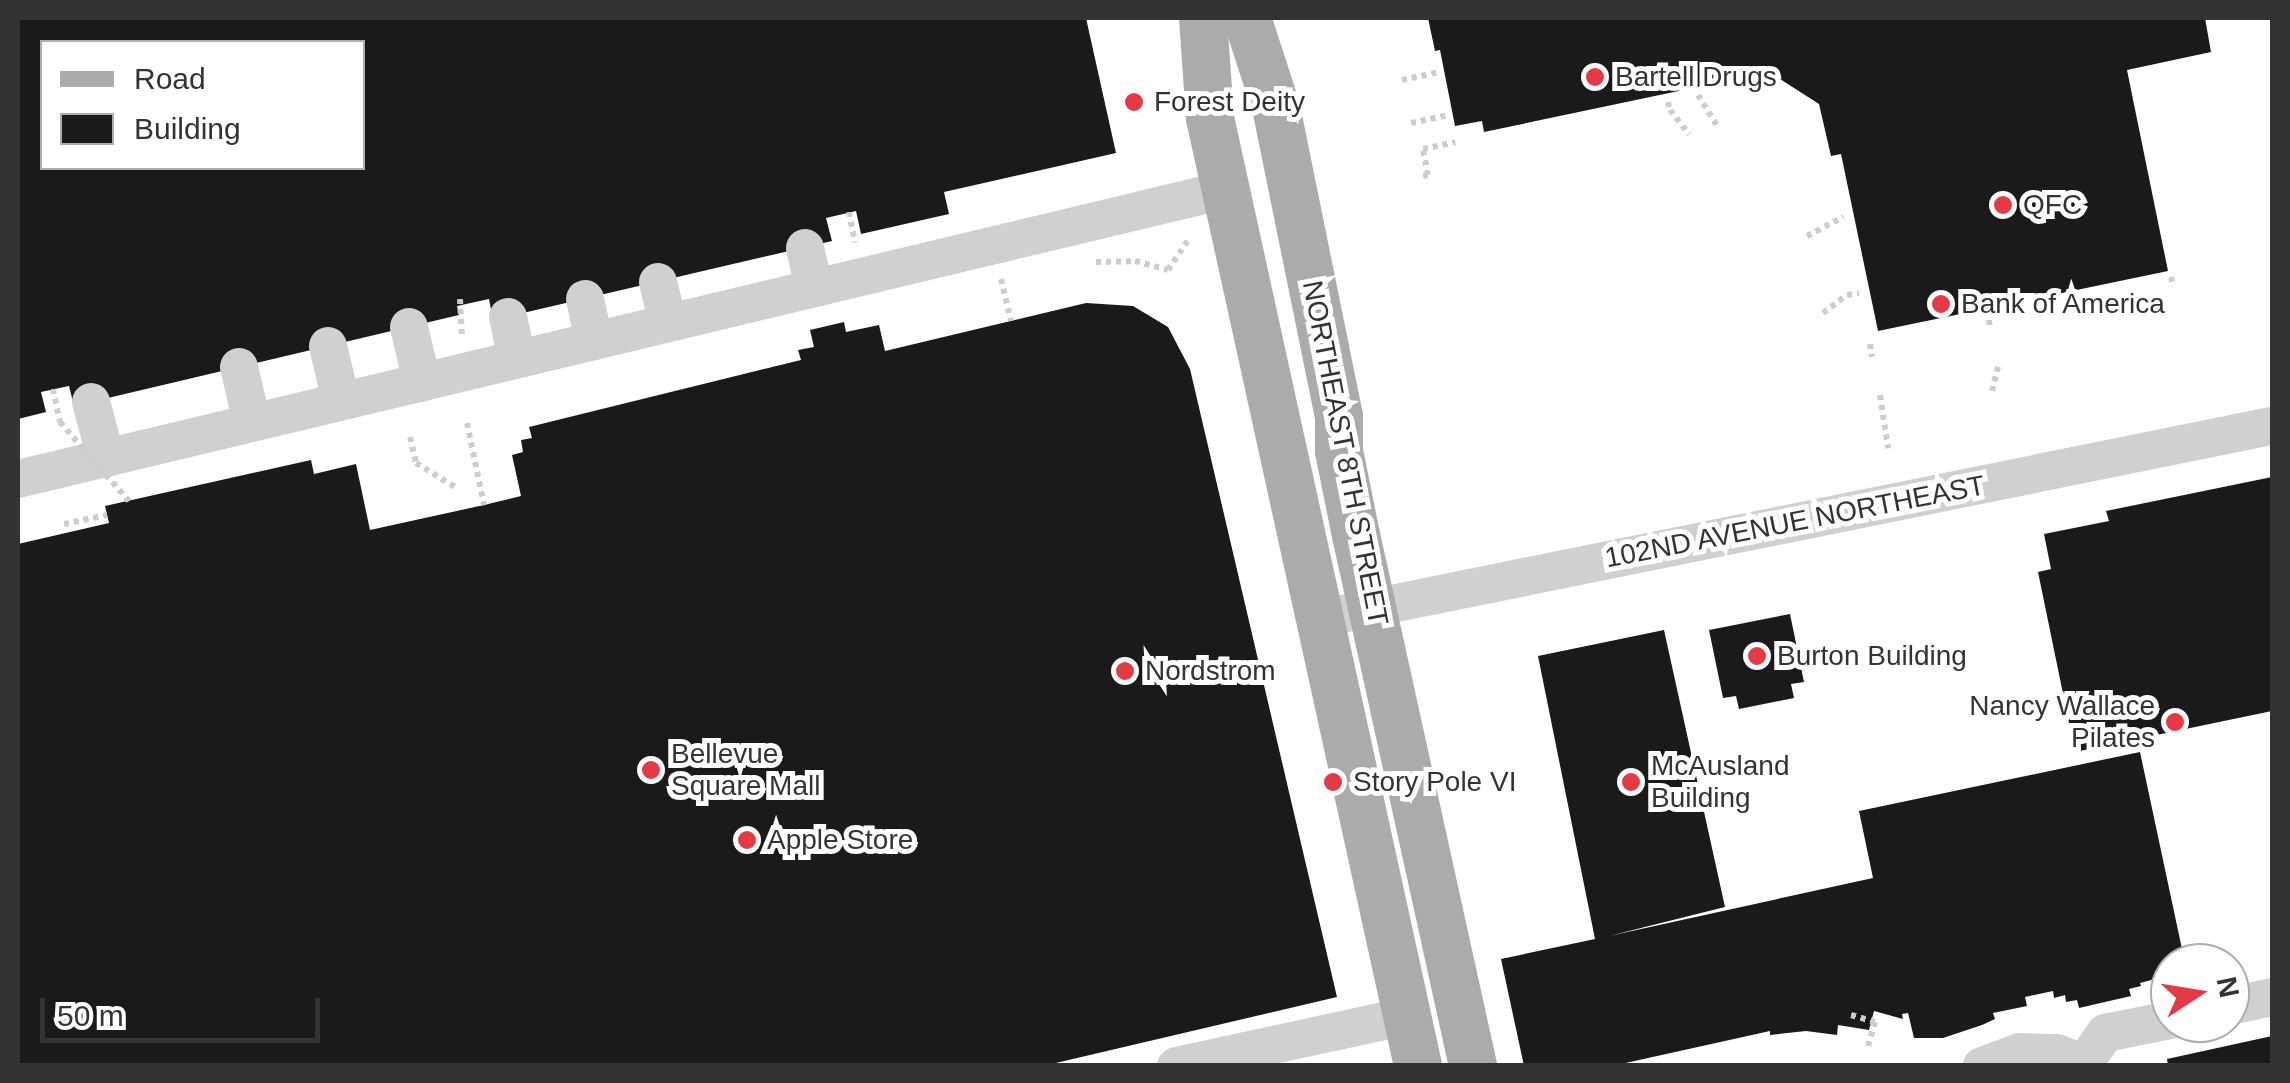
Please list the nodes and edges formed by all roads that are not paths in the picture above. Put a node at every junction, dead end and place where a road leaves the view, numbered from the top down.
1 (1203, 18) edge
2 (1248, 18) edge
3 (1225, 190) junction
4 (805, 248) dead end
5 (658, 282) dead end
6 (814, 288) junction
7 (586, 299) dead end
8 (508, 317) dead end
9 (668, 323) junction
10 (409, 327) dead end
11 (594, 341) junction
12 (328, 346) dead end
13 (517, 359) junction
14 (239, 367) dead end
15 (422, 382) junction
16 (91, 402) dead end
17 (341, 402) junction
18 (252, 422) junction
19 (2272, 426) edge
20 (1339, 451) junction
21 (106, 458) junction
22 (18, 478) edge
23 (1374, 607) junction
24 (1318, 619) junction
25 (1407, 1016) junction
26 (2150, 1024) edge
27 (2087, 1064) edge
28 (1176, 1066) edge
29 (1418, 1066) edge
30 (1473, 1066) edge
31 (1982, 1066) edge

1 - 3 main road, NORTHEAST 8TH STREET
2 - 20 main road, NORTHEAST 8TH STREET
3 - 6 street
3 - 20 main road
3 - 24 main road, NORTHEAST 8TH STREET
4 - 6 street
5 - 9 street
6 - 9 street
7 - 11 street
8 - 13 street
9 - 11 street
10 - 15 street
11 - 13 street
12 - 17 street
13 - 15 street
14 - 18 street
15 - 17 street
16 - 21 street
17 - 18 street
18 - 21 street
19 - 23 street, 102ND AVENUE NORTHEAST
20 - 23 main road, NORTHEAST 8TH STREET
21 - 22 street
23 - 24 street, 102ND AVENUE NORTHEAST
23 - 30 main road, NORTHEAST 8TH STREET
24 - 25 main road, NORTHEAST 8TH STREET
25 - 28 street
25 - 29 main road, NORTHEAST 8TH STREET
26 - 27 street
27 - 31 street

